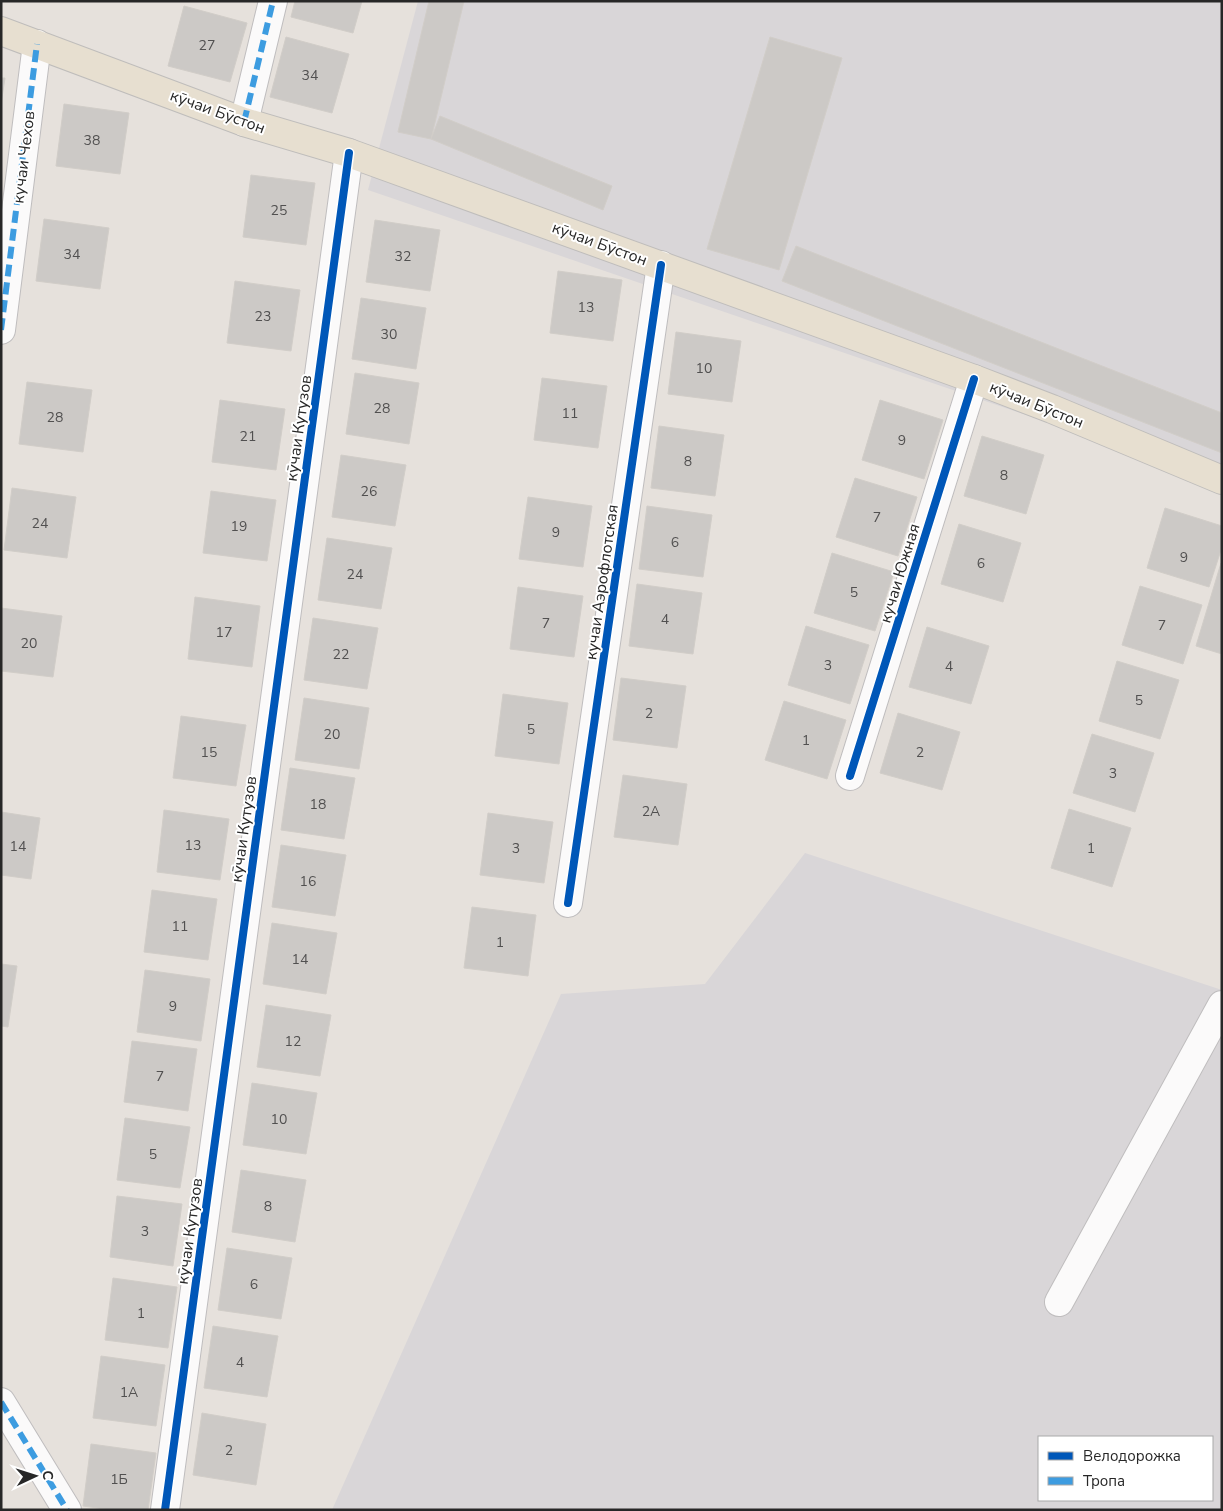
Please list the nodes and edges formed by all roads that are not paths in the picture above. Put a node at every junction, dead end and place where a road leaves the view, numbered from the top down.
1 (274, 1) edge
2 (1, 32) edge
3 (37, 44) junction
4 (244, 122) junction
5 (349, 152) junction
6 (661, 266) junction
7 (1, 330) edge
8 (974, 379) junction
9 (1222, 480) edge
10 (850, 776) dead end
11 (568, 903) dead end
12 (1222, 1005) edge
13 (1059, 1302) dead end
14 (1, 1402) edge
15 (67, 1510) edge
16 (165, 1510) edge

1 - 4 street
2 - 3 main road, кӯчаи Бӯстон
3 - 4 main road, кӯчаи Бӯстон
3 - 7 street, кучаи Чехов
4 - 5 main road, кӯчаи Бӯстон
5 - 6 main road, кӯчаи Бӯстон
5 - 16 street, кӯчаи Кутузов
6 - 8 main road, кӯчаи Бӯстон
6 - 11 street, кучаи Аэрофлотская
8 - 9 main road, кӯчаи Бӯстон
8 - 10 street, кучаи Южная
12 - 13 street
14 - 15 street

